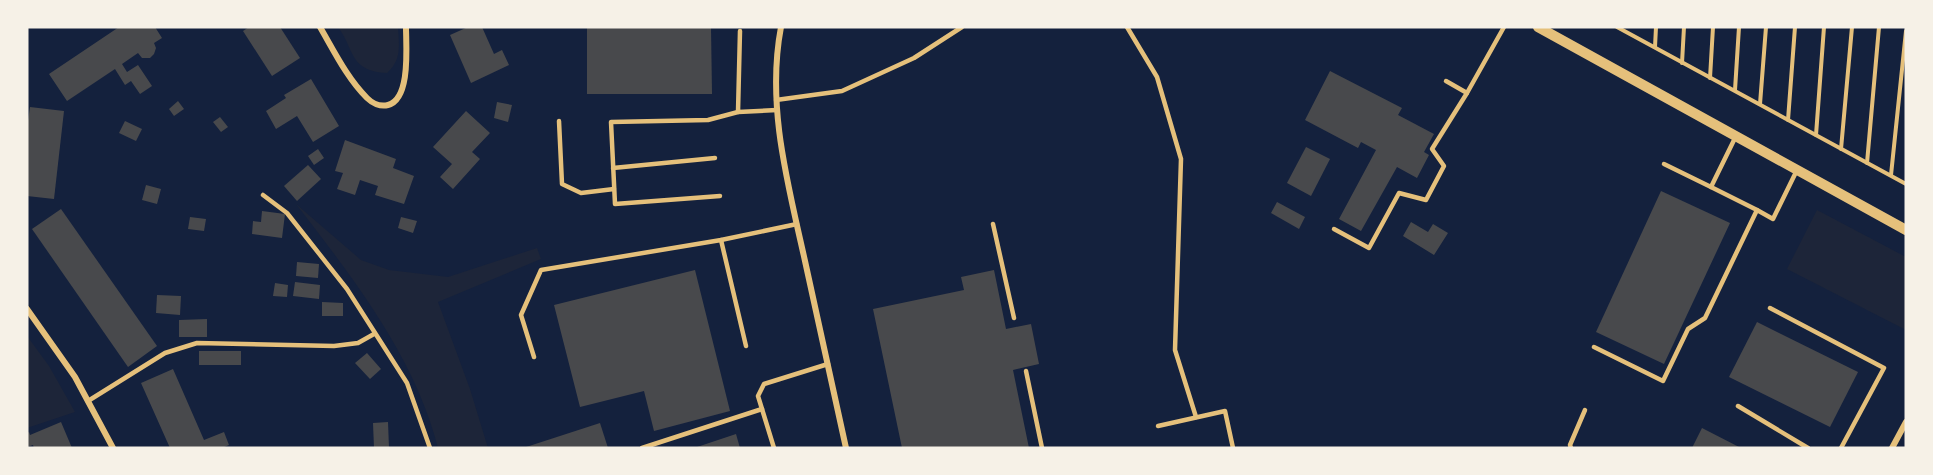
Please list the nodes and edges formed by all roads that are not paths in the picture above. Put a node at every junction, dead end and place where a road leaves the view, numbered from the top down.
1 (320, 27) edge
2 (406, 27) edge
3 (781, 27) edge
4 (962, 27) edge
5 (1128, 27) edge
6 (1504, 27) edge
7 (1538, 27) edge
8 (741, 31) dead end
9 (1446, 81) dead end
10 (1467, 93) junction
11 (776, 100) junction
12 (777, 110) junction
13 (738, 112) junction
14 (559, 122) dead end
15 (1736, 136) junction
16 (716, 159) dead end
17 (1664, 164) dead end
18 (613, 168) junction
19 (1797, 170) junction
20 (1711, 187) junction
21 (614, 189) junction
22 (263, 195) dead end
23 (720, 196) dead end
24 (1757, 210) junction
25 (796, 224) junction
26 (993, 224) dead end
27 (1334, 229) dead end
28 (1906, 230) edge
29 (721, 240) junction
30 (1770, 308) dead end
31 (27, 309) edge
32 (1014, 318) dead end
33 (374, 334) junction
34 (746, 346) dead end
35 (1594, 347) dead end
36 (534, 357) dead end
37 (828, 364) junction
38 (1026, 371) dead end
39 (88, 400) junction
40 (1738, 406) dead end
41 (762, 409) junction
42 (1585, 410) dead end
43 (1196, 417) junction
44 (1906, 422) edge
45 (1158, 426) dead end
46 (113, 448) edge
47 (430, 448) edge
48 (642, 448) edge
49 (774, 448) edge
50 (846, 448) edge
51 (1042, 448) edge
52 (1233, 448) edge
53 (1571, 448) edge
54 (1808, 448) edge
55 (1840, 448) edge
56 (1892, 448) edge

1 - 2 street
3 - 11 street
4 - 11 lane
5 - 43 lane
6 - 10 lane
7 - 15 street
8 - 13 lane
9 - 10 lane
10 - 27 lane
11 - 12 street
12 - 13 lane
12 - 25 street
13 - 18 lane
14 - 21 lane
15 - 19 street
15 - 20 lane
16 - 18 lane
17 - 20 lane
18 - 21 lane
19 - 24 lane
19 - 28 street
20 - 24 lane
21 - 23 lane
22 - 33 lane
24 - 35 lane
25 - 29 lane
25 - 37 street
26 - 32 lane
29 - 34 lane
29 - 36 lane
30 - 55 lane
31 - 39 street
33 - 39 lane
33 - 47 lane
37 - 41 lane
37 - 50 street
38 - 51 lane
39 - 46 street
40 - 54 lane
41 - 48 lane
41 - 49 lane
42 - 53 lane
43 - 45 lane
43 - 52 lane
44 - 56 street

